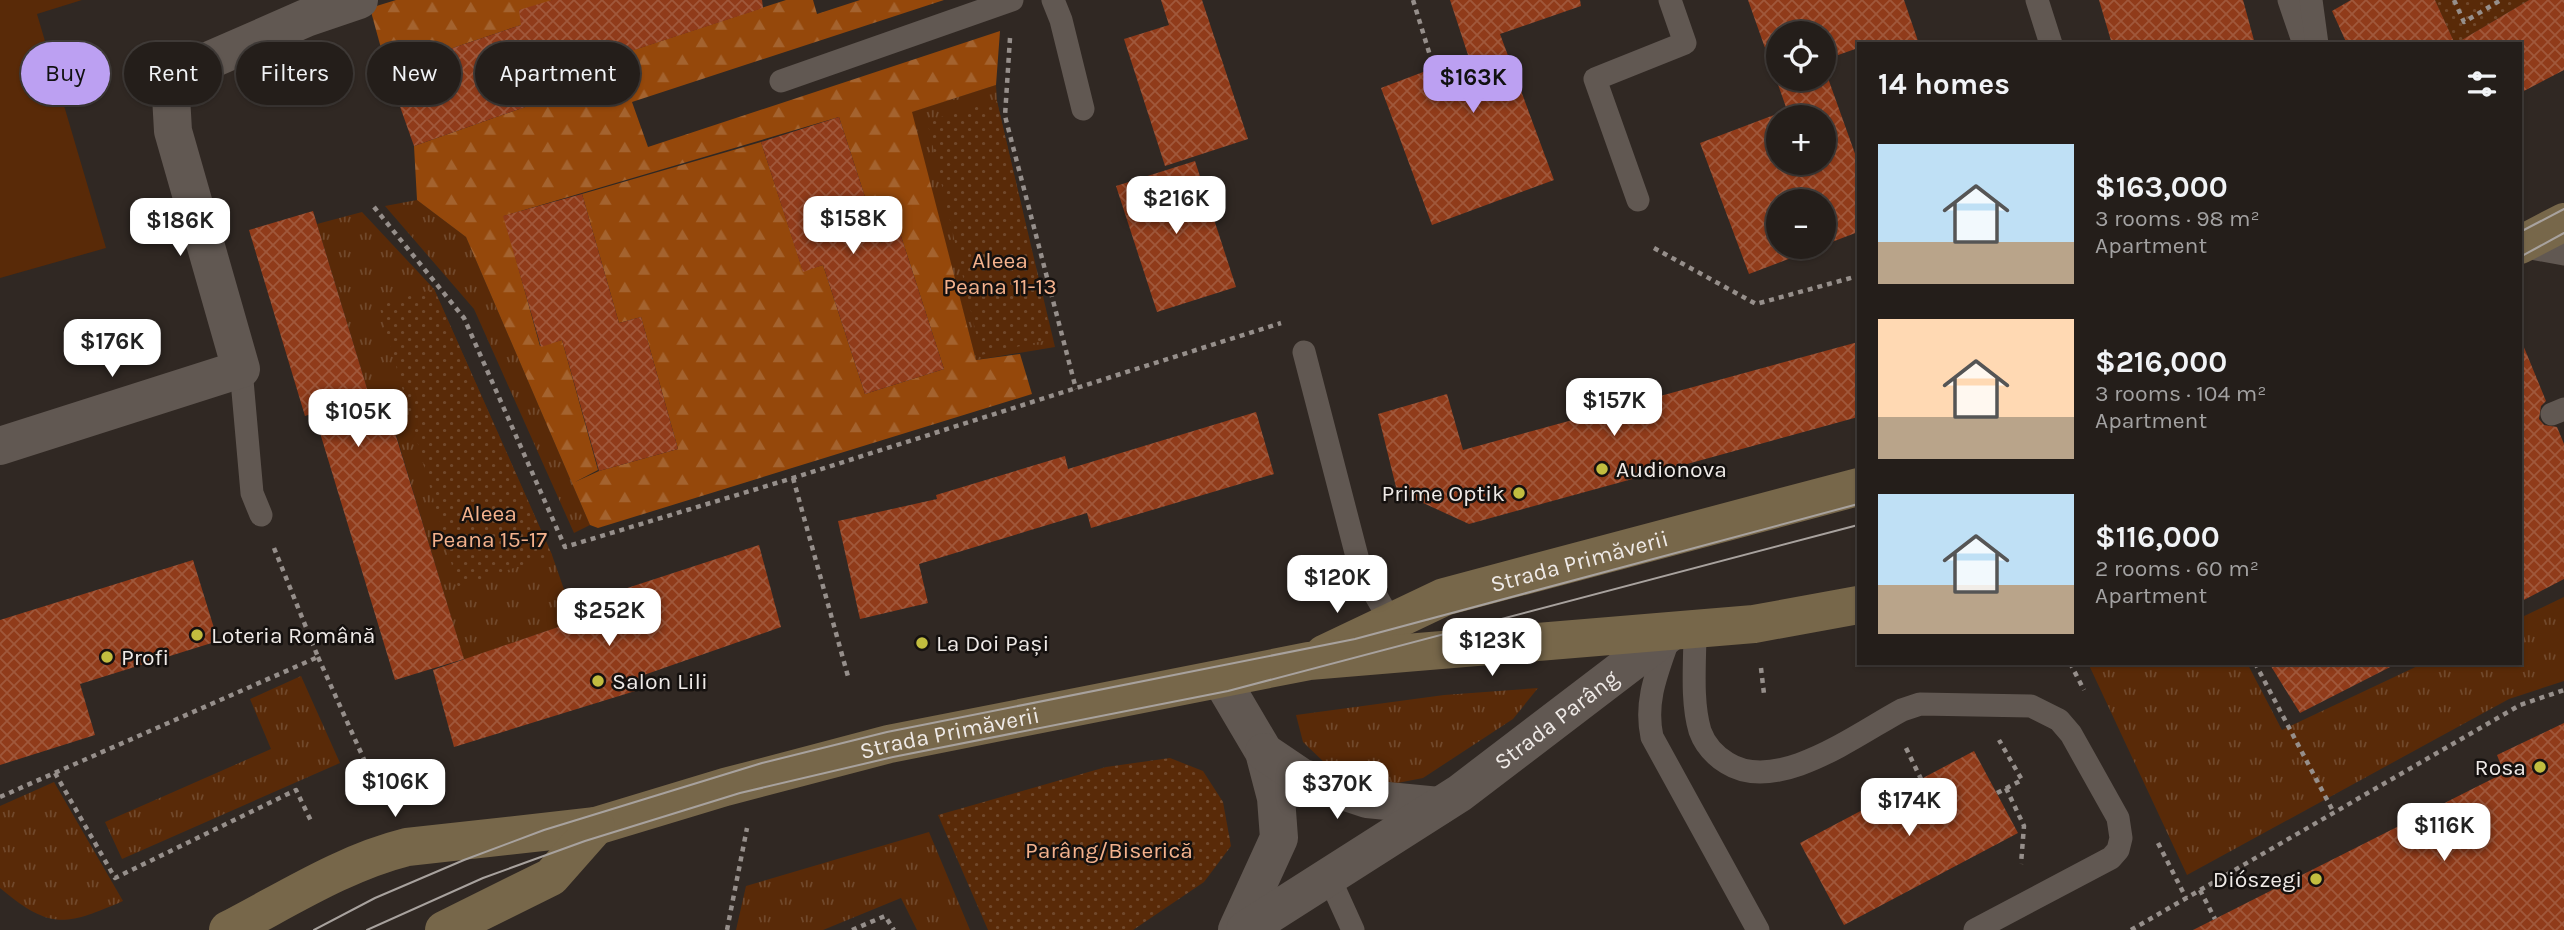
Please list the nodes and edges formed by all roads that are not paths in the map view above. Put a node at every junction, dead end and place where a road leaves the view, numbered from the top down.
1 (359, 0) edge
2 (1053, 0) edge
3 (1670, 0) edge
4 (2037, 0) edge
5 (2289, 0) edge
6 (2311, 0) edge
7 (1009, 2) edge
8 (2050, 42) edge
9 (2303, 42) edge
10 (2317, 42) edge
11 (781, 81) dead end
12 (1083, 109) dead end
13 (1638, 200) dead end
14 (2564, 222) edge
15 (2522, 245) edge
16 (2522, 246) edge
17 (2564, 254) edge
18 (1304, 352) dead end
19 (242, 369) junction
20 (0, 446) edge
21 (1857, 487) edge
22 (261, 515) road end
23 (1857, 605) edge
24 (1391, 622) junction
25 (1683, 631) junction
26 (1309, 661) junction
27 (1225, 678) junction
28 (1264, 752) junction
29 (1439, 806) junction
30 (596, 826) junction
31 (1328, 877) junction
32 (229, 930) edge
33 (444, 930) edge
34 (1237, 930) edge
35 (1245, 930) edge
36 (1353, 930) edge
37 (1758, 930) edge
38 (1975, 930) edge

1 - 19 street
2 - 12 lane
3 - 13 lane
4 - 8 lane
5 - 9 lane
6 - 10 lane
7 - 11 lane
14 - 15 main road
16 - 17 lane
18 - 24 lane
19 - 20 street
19 - 22 lane
21 - 24 main road, Strada Primăverii
23 - 25 main road, Strada Primăverii
24 - 26 main road, Strada Primăverii
25 - 26 main road, Strada Primăverii
25 - 29 street, Strada Parâng
25 - 37 lane
25 - 38 lane
26 - 27 main road, Strada Primăverii
27 - 28 street
27 - 30 main road, Strada Primăverii
28 - 29 street
28 - 34 street
29 - 31 street, Strada Parâng
30 - 32 main road, Strada Primăverii
30 - 33 main road
31 - 35 street, Strada Parâng
31 - 36 lane

